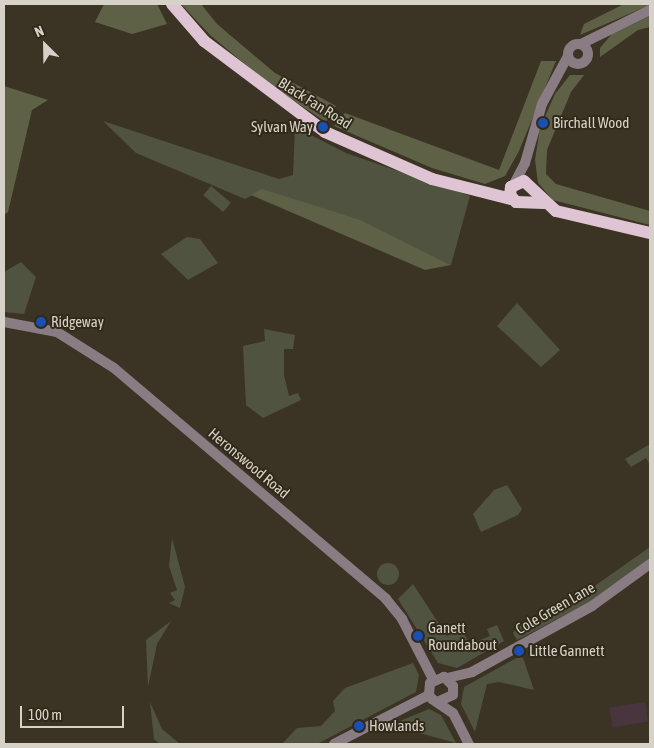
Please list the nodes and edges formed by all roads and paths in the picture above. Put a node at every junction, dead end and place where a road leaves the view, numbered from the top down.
1 (172, 4) edge
2 (650, 10) edge
3 (585, 47) junction
4 (568, 56) junction
5 (576, 64) junction
6 (559, 76) junction
7 (525, 163) junction
8 (531, 186) junction
9 (512, 190) junction
10 (527, 203) junction
11 (544, 203) junction
12 (650, 233) edge
13 (4, 322) edge
14 (650, 564) edge
15 (472, 672) junction
16 (447, 678) junction
17 (433, 679) junction
18 (453, 693) junction
19 (433, 698) junction
20 (453, 713) junction
21 (334, 744) edge
22 (469, 744) edge

1 - 9 main road, Black Fan Road
2 - 3 street
3 - 4 street
3 - 5 street
4 - 5 street
4 - 6 street
5 - 6 street
6 - 7 street
7 - 8 street
7 - 9 street
8 - 9 main road
8 - 10 main road
8 - 11 main road
9 - 10 main road
10 - 11 main road
11 - 12 main road
13 - 17 street, Heronswood Road
14 - 15 street, Cole Green Lane
15 - 16 street, Cole Green Lane
15 - 18 street, Cole Green Lane
16 - 17 street, Cole Green Lane
16 - 18 street
17 - 19 street
18 - 19 street
18 - 20 street
19 - 20 street
19 - 21 street
20 - 22 street

